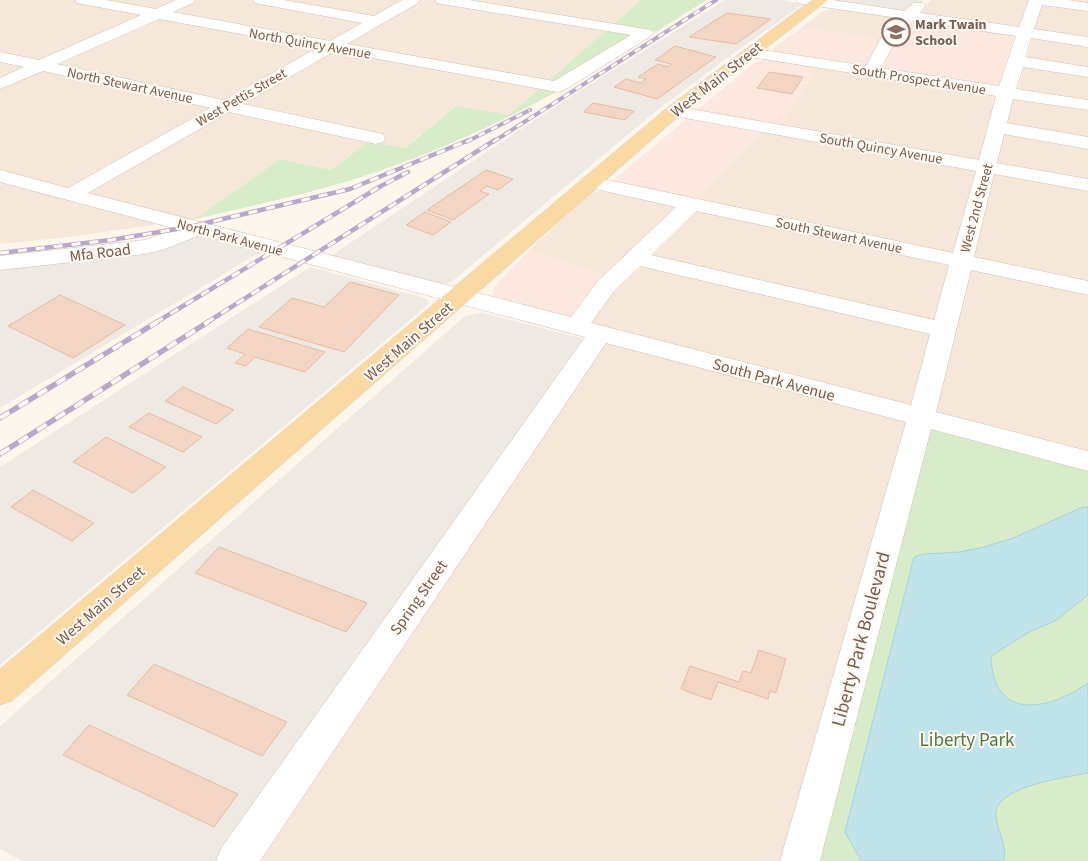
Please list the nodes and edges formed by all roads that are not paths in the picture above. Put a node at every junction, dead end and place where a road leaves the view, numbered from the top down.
1 (82, 0) edge
2 (188, 0) edge
3 (260, 0) edge
4 (413, 0) edge
5 (442, 0) edge
6 (926, 0) edge
7 (1036, 0) edge
8 (814, 1) edge
9 (1088, 7) edge
10 (156, 14) junction
11 (909, 15) junction
12 (376, 21) junction
13 (1026, 33) junction
14 (1088, 42) edge
15 (331, 47) junction
16 (750, 53) junction
17 (0, 57) edge
18 (1016, 61) junction
19 (41, 66) junction
20 (871, 71) junction
21 (1088, 72) edge
22 (0, 84) edge
23 (1006, 92) junction
24 (227, 106) junction
25 (1088, 106) edge
26 (674, 111) junction
27 (997, 127) junction
28 (376, 138) dead end
29 (1088, 143) edge
30 (986, 167) junction
31 (0, 176) edge
32 (589, 182) junction
33 (1088, 185) edge
34 (70, 194) junction
35 (691, 204) junction
36 (197, 229) junction
37 (634, 258) junction
38 (962, 261) junction
39 (0, 263) edge
40 (1088, 288) edge
41 (460, 297) junction
42 (588, 330) junction
43 (944, 330) junction
44 (921, 417) junction
45 (1088, 461) edge
46 (0, 690) edge
47 (236, 861) edge
48 (800, 861) edge

1 - 10 street, North Quincy Avenue
2 - 10 street
3 - 12 street
4 - 12 street, West Pettis Street
5 - 15 street, North Quincy Avenue
6 - 11 street
7 - 9 street
7 - 13 street, West 2nd Street
8 - 11 street
8 - 16 main road, West Main Street
10 - 15 street, North Quincy Avenue
10 - 19 street
11 - 13 street
11 - 20 street
12 - 15 street, West Pettis Street
13 - 14 street
13 - 18 street, West 2nd Street
15 - 24 street, West Pettis Street
16 - 20 street, South Prospect Avenue
16 - 26 main road, West Main Street
17 - 19 street, North Stewart Avenue
18 - 21 street
18 - 23 street, West 2nd Street
19 - 22 street
19 - 24 street, North Stewart Avenue
20 - 23 street, South Prospect Avenue
23 - 25 street, South Prospect Avenue
23 - 27 street, West 2nd Street
24 - 28 street, North Stewart Avenue
24 - 34 street, West Pettis Street
26 - 30 street, South Quincy Avenue
26 - 32 main road, West Main Street
27 - 29 street
27 - 30 street, West 2nd Street
30 - 33 street, South Quincy Avenue
30 - 38 street, West 2nd Street
31 - 34 street, North Park Avenue
32 - 35 street, South Stewart Avenue
32 - 41 main road, West Main Street
34 - 36 street, North Park Avenue
35 - 37 street, Spring Street
35 - 38 street, South Stewart Avenue
36 - 39 street, Mfa Road
36 - 41 street, North Park Avenue
37 - 42 street, Spring Street
37 - 43 street
38 - 40 street, South Stewart Avenue
38 - 43 street, West 2nd Street
41 - 42 street, South Park Avenue
41 - 46 main road, West Main Street
42 - 44 street, South Park Avenue
42 - 47 street, Spring Street
43 - 44 street, West 2nd Street
44 - 45 street, South Park Avenue
44 - 48 street, Liberty Park Boulevard

